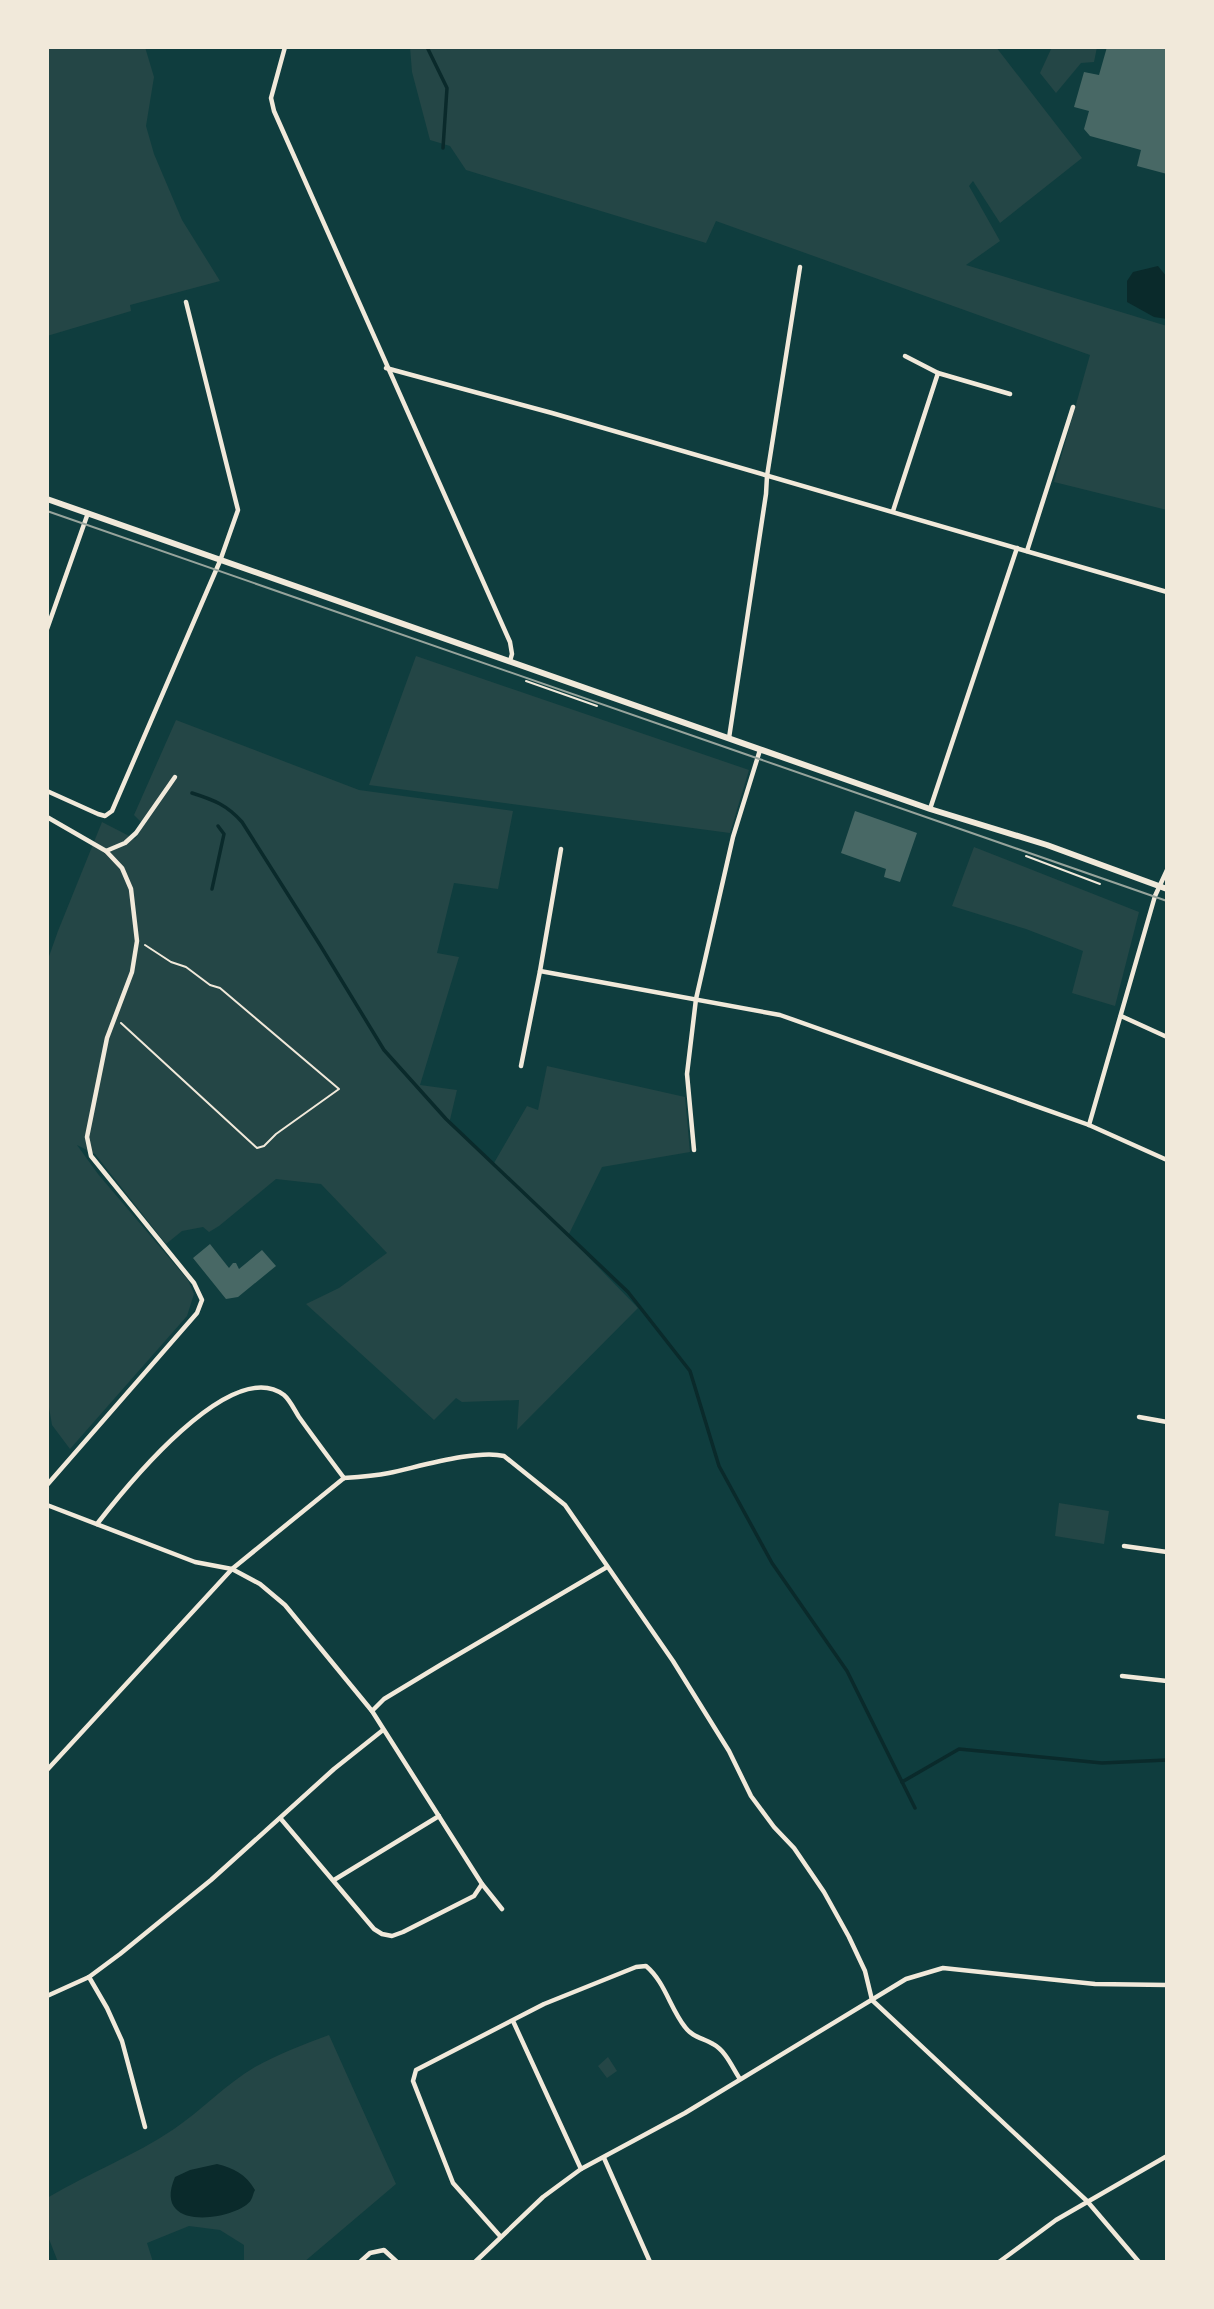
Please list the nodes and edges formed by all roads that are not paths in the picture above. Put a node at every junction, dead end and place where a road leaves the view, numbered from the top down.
1 (285, 47) edge
2 (800, 267) dead end
3 (186, 302) dead end
4 (905, 356) dead end
5 (386, 368) junction
6 (938, 373) junction
7 (1010, 394) dead end
8 (1073, 407) dead end
9 (767, 476) junction
10 (47, 499) edge
11 (893, 511) junction
12 (88, 513) junction
13 (1017, 548) junction
14 (1027, 551) junction
15 (220, 561) junction
16 (1167, 592) edge
17 (47, 629) edge
18 (510, 661) junction
19 (729, 738) junction
20 (761, 749) junction
21 (175, 777) dead end
22 (47, 791) edge
23 (930, 808) junction
24 (47, 817) edge
25 (561, 849) dead end
26 (106, 851) junction
27 (1167, 870) edge
28 (1164, 887) edge
29 (540, 971) junction
30 (696, 999) junction
31 (1121, 1016) junction
32 (1167, 1037) edge
33 (521, 1066) dead end
34 (1089, 1125) junction
35 (694, 1150) dead end
36 (1166, 1158) edge
37 (1139, 1417) dead end
38 (1167, 1422) edge
39 (344, 1478) junction
40 (47, 1485) edge
41 (47, 1505) edge
42 (96, 1524) junction
43 (1124, 1545) dead end
44 (1167, 1552) edge
45 (607, 1567) junction
46 (232, 1569) junction
47 (1122, 1676) dead end
48 (1167, 1681) edge
49 (372, 1711) junction
50 (383, 1730) junction
51 (47, 1770) edge
52 (439, 1816) junction
53 (281, 1819) junction
54 (334, 1880) junction
55 (482, 1884) junction
56 (502, 1909) dead end
57 (89, 1977) junction
58 (1167, 1986) edge
59 (47, 1996) edge
60 (872, 2000) junction
61 (513, 2021) junction
62 (740, 2079) junction
63 (145, 2127) dead end
64 (1167, 2156) edge
65 (604, 2158) junction
66 (581, 2169) junction
67 (1087, 2201) junction
68 (500, 2236) junction
69 (360, 2262) edge
70 (397, 2262) edge
71 (475, 2262) edge
72 (650, 2262) edge
73 (999, 2262) edge
74 (1139, 2262) edge

1 - 5 street
2 - 9 street
3 - 15 street
4 - 6 street
5 - 9 street
5 - 18 street
6 - 7 street
6 - 11 street
8 - 14 street
9 - 11 street
9 - 19 street
10 - 12 main road
11 - 13 street
12 - 15 main road
12 - 17 street
13 - 14 street
13 - 23 street
14 - 16 street
15 - 18 main road
15 - 22 street
18 - 19 main road
19 - 20 main road
20 - 23 main road
20 - 30 street
21 - 26 street
23 - 28 main road
24 - 26 street
25 - 29 street
26 - 40 street
27 - 28 street
28 - 31 street
29 - 30 street
29 - 33 street
30 - 34 street
30 - 35 street
31 - 32 street
31 - 34 street
34 - 36 street
37 - 38 street
39 - 42 street
39 - 45 street
39 - 46 street
41 - 42 street
42 - 46 street
43 - 44 street
45 - 49 street
45 - 60 street
46 - 49 street
46 - 51 street
47 - 48 street
49 - 50 street
50 - 52 street
50 - 53 street
52 - 54 street
52 - 55 street
53 - 54 street
53 - 57 street
54 - 55 street
55 - 56 street
57 - 59 street
57 - 63 street
58 - 60 street
60 - 62 street
60 - 67 street
61 - 62 street
61 - 66 street
61 - 68 street
62 - 65 street
64 - 67 street
65 - 66 street
65 - 72 street
66 - 68 street
67 - 73 street
67 - 74 street
68 - 71 street
69 - 70 street

